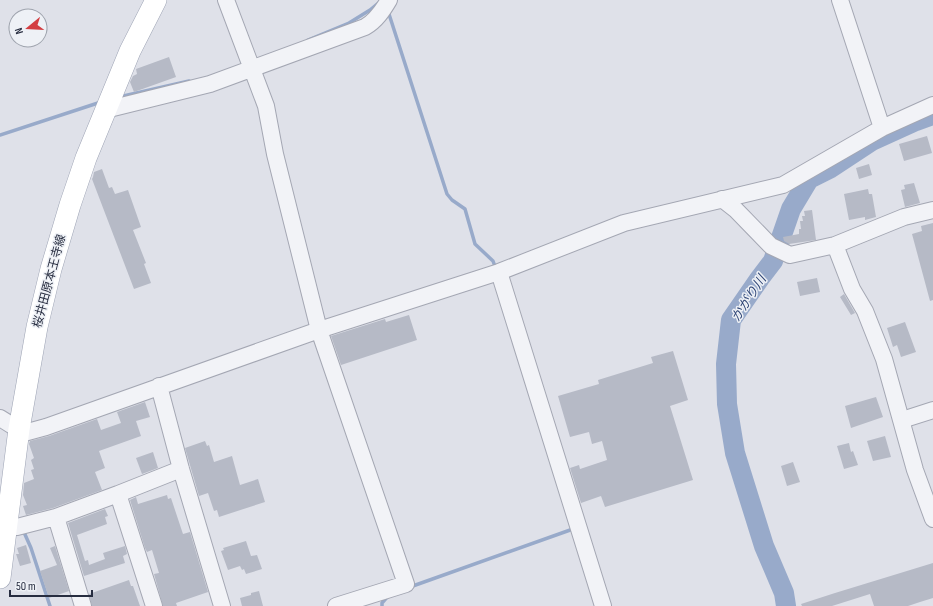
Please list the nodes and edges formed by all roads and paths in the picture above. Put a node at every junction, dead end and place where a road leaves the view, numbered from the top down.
1 (156, 0) edge
2 (226, 0) edge
3 (390, 0) edge
4 (840, 0) edge
5 (251, 70) junction
6 (933, 105) edge
7 (105, 110) junction
8 (882, 128) junction
9 (722, 198) junction
10 (933, 210) edge
11 (835, 246) junction
12 (499, 272) junction
13 (319, 330) junction
14 (159, 386) junction
15 (933, 410) edge
16 (0, 418) edge
17 (902, 420) junction
18 (19, 429) junction
19 (181, 469) junction
20 (118, 494) junction
21 (56, 517) junction
22 (933, 519) edge
23 (17, 526) junction
24 (0, 578) edge
25 (83, 606) edge
26 (154, 606) edge
27 (222, 606) edge
28 (336, 606) edge
29 (603, 606) edge

1 - 7 main road, 桜井田原本王寺線
2 - 5 street
3 - 5 street
4 - 8 street
5 - 7 street
5 - 13 street
6 - 8 street
7 - 18 main road, 桜井田原本王寺線
8 - 9 street
9 - 11 street
9 - 12 street
10 - 11 street
11 - 17 street
12 - 13 street
12 - 29 street
13 - 14 street
13 - 28 street
14 - 18 street
14 - 19 street
15 - 17 street
16 - 18 street
17 - 22 street
18 - 23 main road, 桜井田原本王寺線
19 - 20 street
19 - 27 street
20 - 21 street
20 - 26 street
21 - 23 street
21 - 25 street
23 - 24 main road, 桜井田原本王寺線

